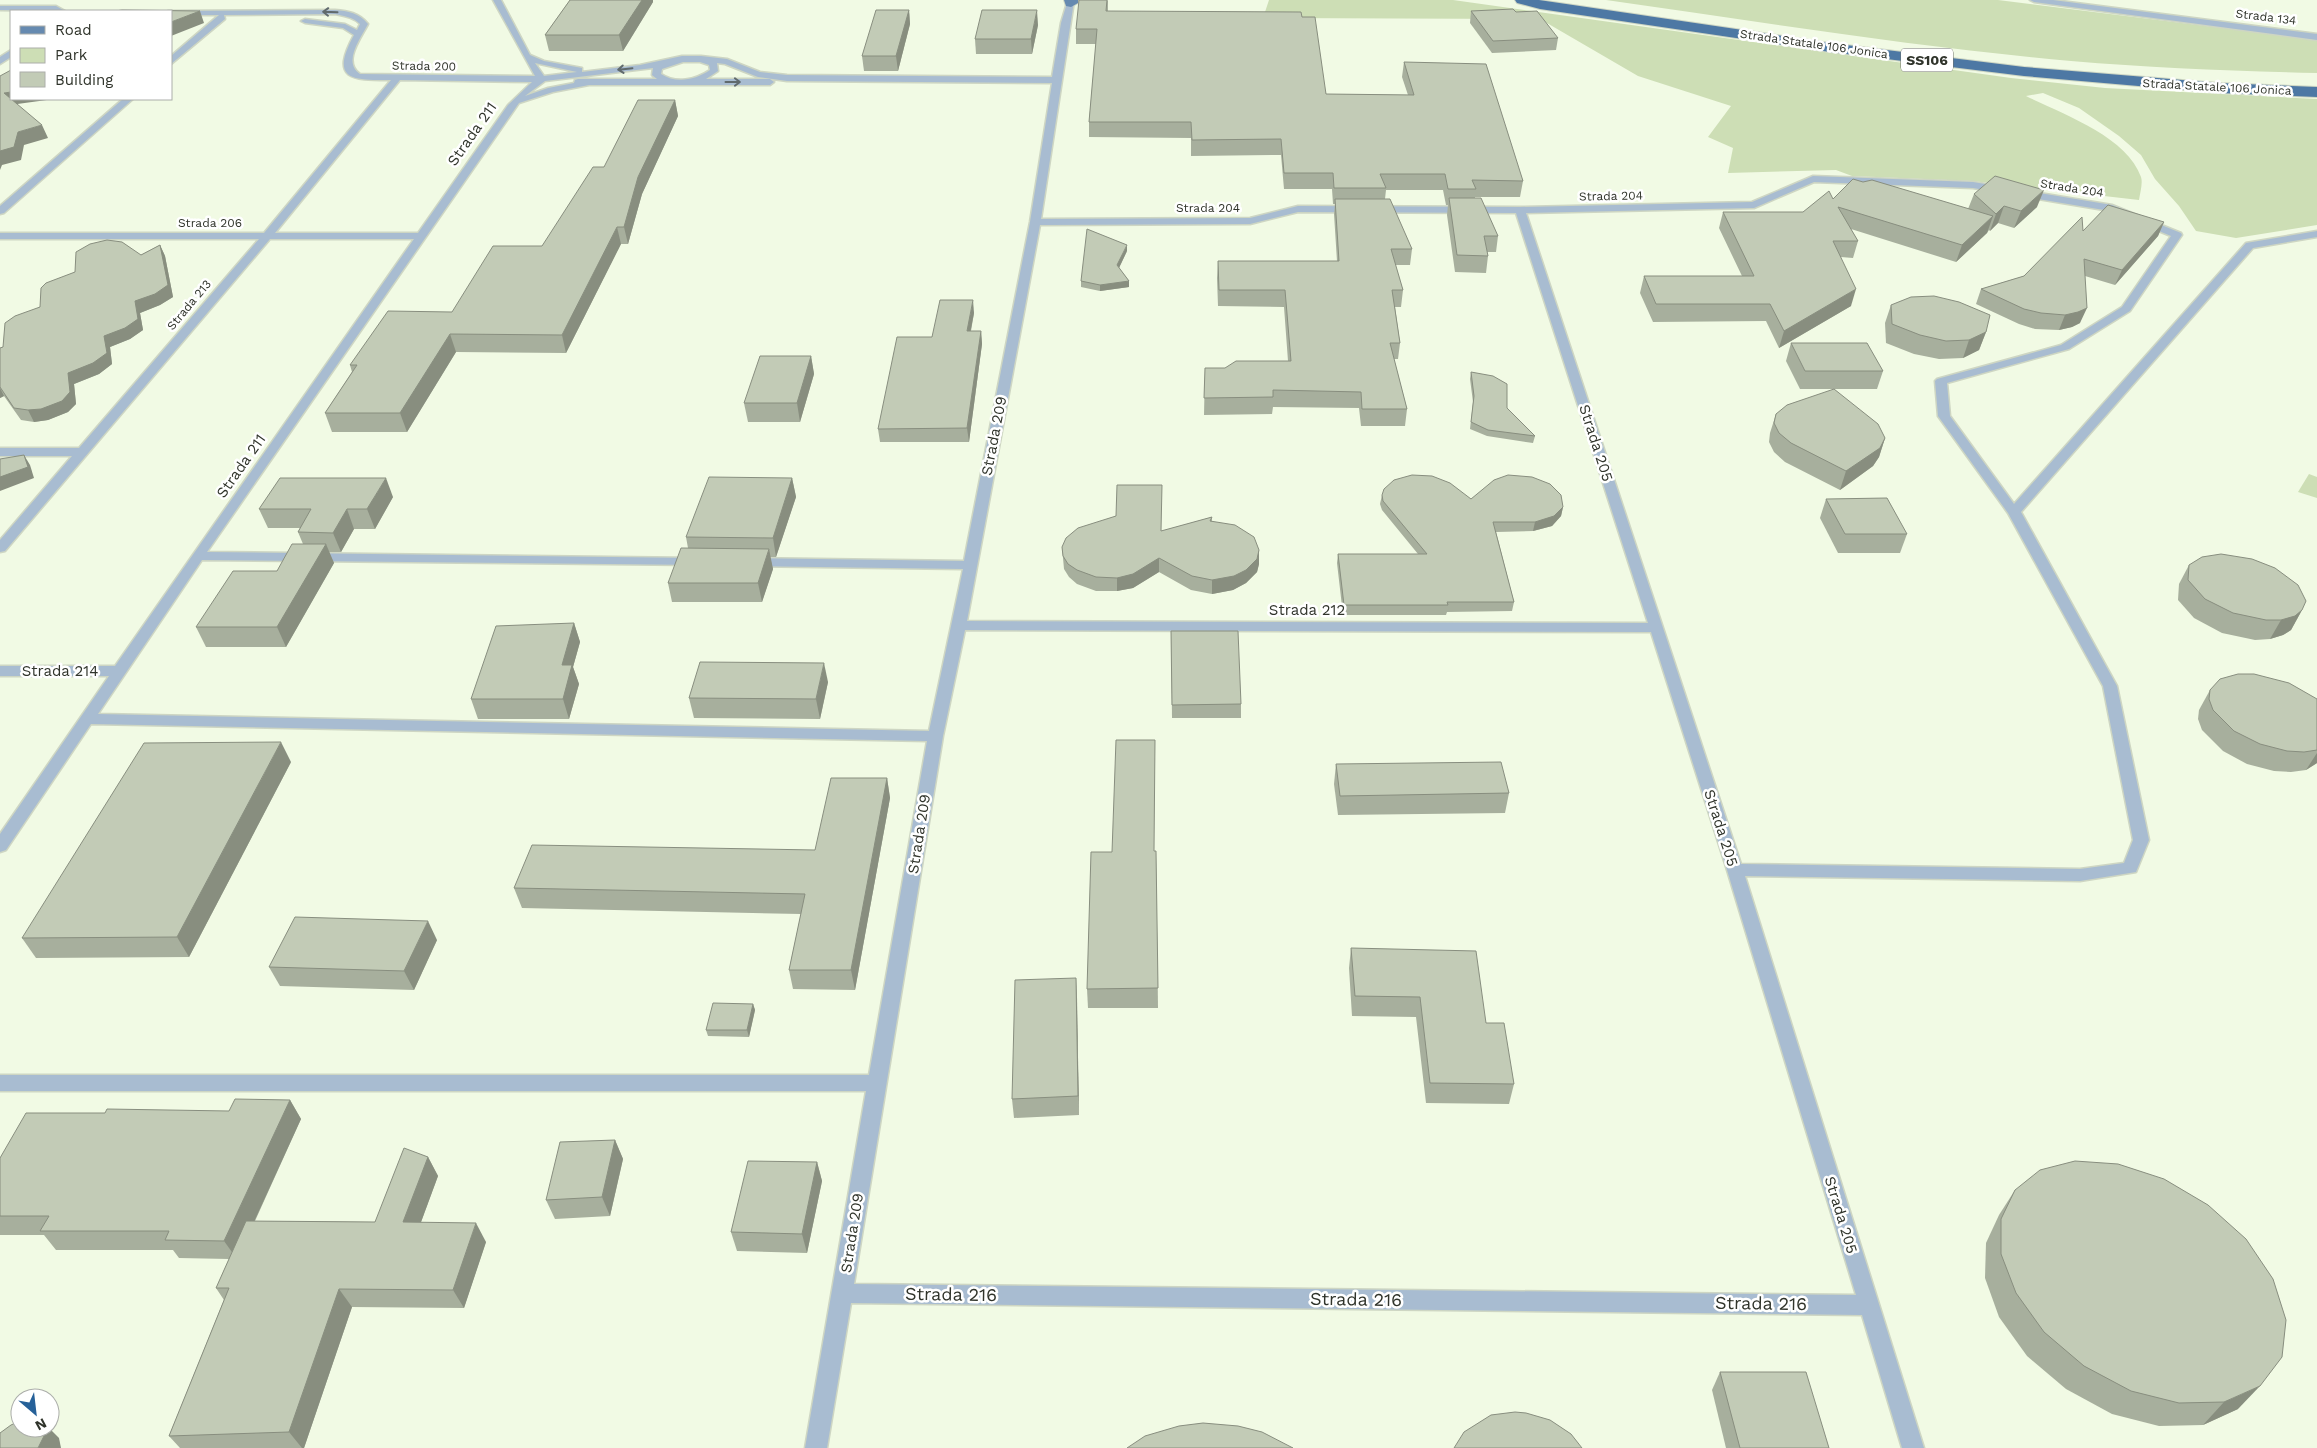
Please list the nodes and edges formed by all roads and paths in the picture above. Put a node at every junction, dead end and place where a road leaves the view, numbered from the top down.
1 (497, 0) edge
2 (1522, 0) edge
3 (1567, 0) edge
4 (2034, 0) edge
5 (1071, 2) edge
6 (0, 8) edge
7 (59, 10) edge
8 (172, 14) edge
9 (172, 14) edge
10 (222, 17) junction
11 (358, 34) junction
12 (2317, 37) edge
13 (10, 54) edge
14 (526, 57) junction
15 (701, 59) junction
16 (172, 60) edge
17 (673, 61) junction
18 (0, 62) edge
19 (593, 72) junction
20 (397, 78) junction
21 (541, 79) junction
22 (819, 80) junction
23 (1056, 80) junction
24 (2317, 80) edge
25 (593, 82) junction
26 (680, 82) junction
27 (2317, 92) edge
28 (127, 100) edge
29 (511, 107) junction
30 (1520, 210) junction
31 (0, 211) edge
32 (1035, 222) junction
33 (2317, 234) edge
34 (0, 236) edge
35 (266, 236) junction
36 (420, 236) junction
37 (0, 452) edge
38 (82, 452) junction
39 (2014, 512) junction
40 (0, 548) edge
41 (198, 556) junction
42 (713, 562) edge
43 (743, 562) edge
44 (970, 565) junction
45 (958, 625) junction
46 (1656, 628) junction
47 (0, 671) edge
48 (120, 671) junction
49 (87, 719) junction
50 (935, 736) junction
51 (0, 846) edge
52 (1734, 870) junction
53 (0, 1083) edge
54 (877, 1084) junction
55 (843, 1293) junction
56 (1869, 1305) junction
57 (816, 1448) edge
58 (1913, 1448) edge

1 - 14 lane
2 - 27 highway, Strada Statale 106 Jonica / SS106
3 - 24 highway, Strada Statale 106 Jonica / SS106
4 - 12 lane, Strada 134
5 - 23 lane, Strada 209
6 - 7 lane
8 - 10 lane
11 -> 9 lane
10 - 11 lane
10 - 16 lane
11 - 20 lane, Strada 200
13 - 18 lane
14 - 19 lane
14 - 21 lane
15 - 17 lane
15 - 22 lane
15 - 26 lane
17 -> 19 lane
17 - 26 lane
19 - 21 lane
20 - 21 lane, Strada 200
20 - 35 lane, Strada 213
21 - 25 lane
21 - 29 lane, Strada 211
22 - 23 lane
26 -> 22 lane
23 - 32 lane, Strada 209
25 - 26 lane
25 - 29 lane, Strada 211
28 - 31 lane
29 - 36 lane, Strada 211
30 - 32 lane, Strada 204
30 - 39 lane, Strada 204
30 - 46 lane, Strada 205
32 - 44 lane, Strada 209
33 - 39 lane
34 - 35 lane, Strada 206
35 - 36 lane, Strada 206
35 - 38 lane, Strada 213
36 - 41 lane, Strada 211
37 - 38 lane
38 - 40 lane, Strada 213
39 - 52 lane
41 - 42 lane
41 - 48 lane, Strada 211
43 - 44 lane
44 - 45 lane, Strada 209
45 - 46 lane, Strada 212
45 - 50 lane, Strada 209
46 - 52 lane, Strada 205
47 - 48 lane, Strada 214
48 - 49 lane, Strada 211
49 - 50 lane
49 - 51 lane, Strada 211
50 - 54 lane, Strada 209
52 - 56 lane, Strada 205
53 - 54 lane
54 - 55 lane, Strada 209
55 - 56 lane, Strada 216
55 - 57 lane, Strada 209
56 - 58 lane, Strada 205

